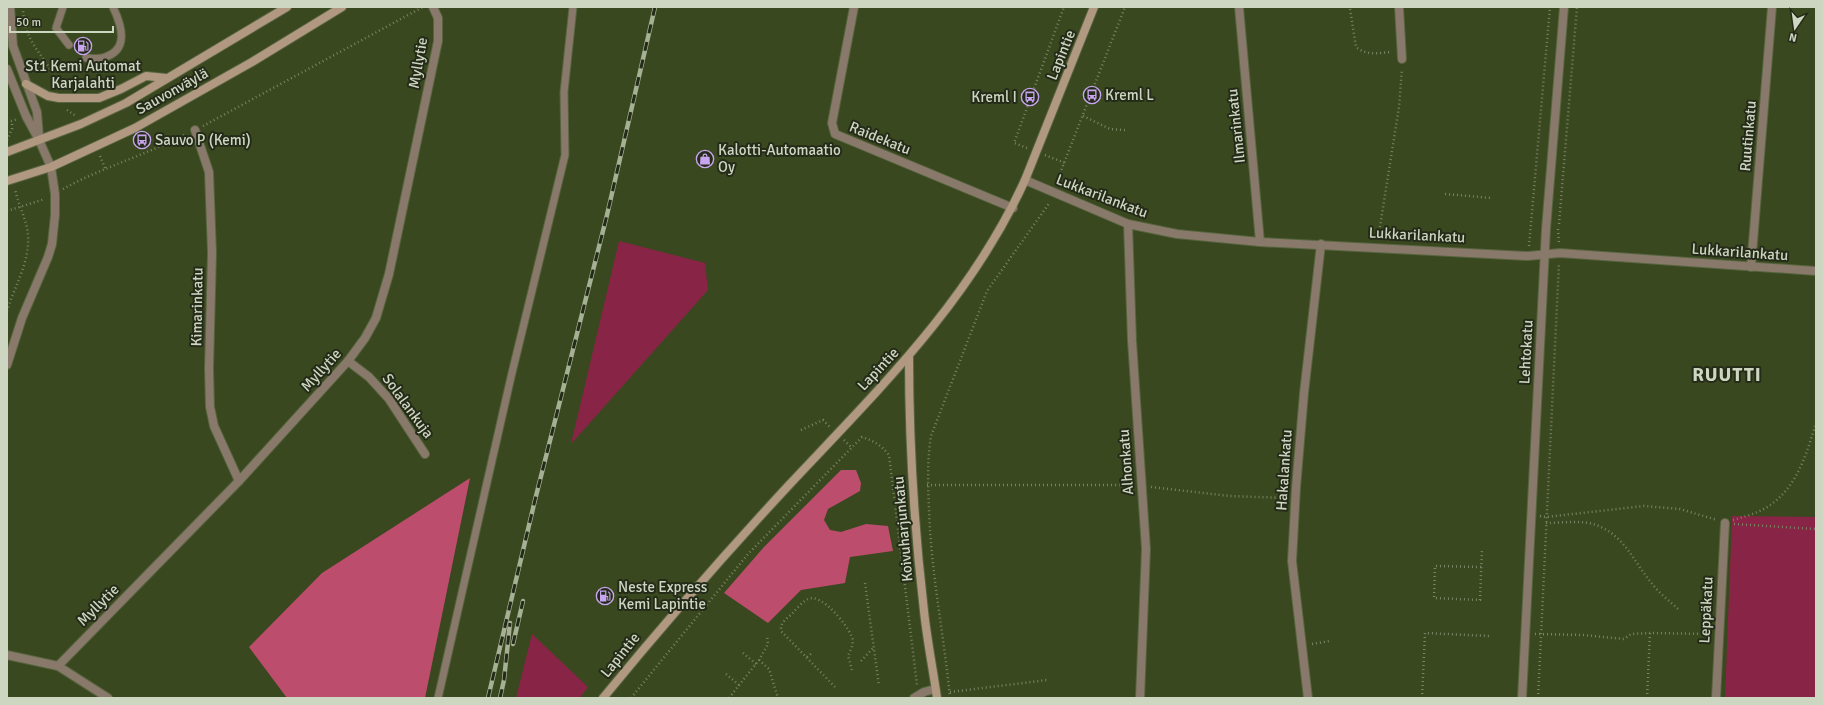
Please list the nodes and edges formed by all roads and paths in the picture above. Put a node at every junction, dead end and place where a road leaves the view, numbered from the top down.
1 (10, 7) edge
2 (23, 7) edge
3 (63, 7) edge
4 (113, 7) edge
5 (287, 7) edge
6 (342, 7) edge
7 (423, 7) edge
8 (433, 7) edge
9 (573, 7) edge
10 (854, 7) edge
11 (1064, 7) edge
12 (1094, 7) edge
13 (1125, 7) edge
14 (1240, 7) edge
15 (1399, 7) edge
16 (1550, 7) edge
17 (1564, 7) edge
18 (1577, 7) edge
19 (1772, 7) edge
20 (1350, 9) dead end
21 (69, 45) dead end
22 (1402, 55) junction
23 (86, 58) dead end
24 (7, 69) edge
25 (166, 78) junction
26 (26, 84) junction
27 (60, 90) dead end
28 (75, 114) dead end
29 (1083, 116) junction
30 (19, 119) dead end
31 (12, 121) junction
32 (7, 122) edge
33 (81, 124) junction
34 (195, 130) junction
35 (1125, 130) dead end
36 (39, 140) junction
37 (1014, 143) dead end
38 (95, 148) junction
39 (8, 151) edge
40 (1053, 158) dead end
41 (1065, 163) junction
42 (51, 167) junction
43 (106, 168) junction
44 (83, 178) dead end
45 (10, 180) edge
46 (1025, 180) junction
47 (1057, 181) dead end
48 (1445, 194) dead end
49 (1492, 198) dead end
50 (40, 202) dead end
51 (1050, 202) dead end
52 (21, 207) junction
53 (1013, 208) junction
54 (7, 211) edge
55 (1128, 224) junction
56 (1260, 242) junction
57 (1321, 244) junction
58 (1377, 247) junction
59 (1560, 253) junction
60 (1528, 256) junction
61 (1544, 256) junction
62 (1751, 267) junction
63 (1816, 271) edge
64 (7, 311) edge
65 (909, 356) junction
66 (348, 361) junction
67 (7, 365) edge
68 (1816, 423) edge
69 (425, 454) dead end
70 (239, 481) junction
71 (928, 485) junction
72 (1141, 485) junction
73 (913, 486) junction
74 (1296, 499) junction
75 (1532, 516) junction
76 (1546, 517) junction
77 (1546, 523) junction
78 (1725, 523) junction
79 (1816, 528) edge
80 (1482, 548) dead end
81 (1481, 567) junction
82 (865, 583) dead end
83 (1679, 610) dead end
84 (1650, 633) junction
85 (1525, 634) junction
86 (1541, 634) junction
87 (1719, 634) junction
88 (767, 635) dead end
89 (1489, 636) dead end
90 (1330, 641) dead end
91 (1302, 645) junction
92 (875, 650) junction
93 (743, 653) dead end
94 (812, 653) dead end
95 (7, 655) edge
96 (807, 657) junction
97 (759, 660) junction
98 (861, 660) dead end
99 (756, 664) junction
100 (58, 666) junction
101 (852, 670) dead end
102 (726, 674) dead end
103 (1047, 680) dead end
104 (739, 685) junction
105 (879, 686) dead end
106 (836, 687) dead end
107 (935, 688) junction
108 (950, 692) junction
109 (916, 697) edge
110 (108, 698) edge
111 (438, 698) edge
112 (603, 698) edge
113 (631, 698) edge
114 (729, 698) edge
115 (778, 698) edge
116 (937, 698) edge
117 (950, 698) edge
118 (1140, 698) edge
119 (1308, 698) edge
120 (1422, 698) edge
121 (1522, 698) edge
122 (1538, 698) edge
123 (1647, 698) edge
124 (1716, 698) edge

1 - 26 street
2 - 27 path
3 - 21 lane
4 - 23 lane
5 - 25 main road, Sauvonväylä
6 - 38 main road, Sauvonväylä
7 - 34 path
8 - 66 street, Myllytie
9 - 111 lane
10 - 53 street, Raidekatu
11 - 37 path
12 - 46 main road, Lapintie
13 - 29 path
14 - 56 street, Ilmarinkatu
15 - 22 street
16 - 60 path
17 - 61 street, Lehtokatu
18 - 59 path
19 - 62 street, Ruutinkatu
20 - 22 path
22 - 58 path
24 - 36 street
25 - 26 main road
25 - 33 main road, Sauvonväylä
26 - 36 street
28 - 33 path
29 - 35 path
29 - 41 path
30 - 31 path
31 - 32 path
31 - 39 path
33 - 36 main road, Sauvonväylä
34 - 43 path
34 - 70 street, Kimarinkatu
36 - 39 main road, Sauvonväylä
36 - 42 street
38 - 42 main road, Sauvonväylä
38 - 43 path
40 - 41 path
41 - 47 path
42 - 45 main road, Sauvonväylä
42 - 67 street
43 - 44 path
45 - 52 path
46 - 53 main road, Lapintie
46 - 55 street, Lukkarilankatu
48 - 49 path
50 - 52 path
51 - 71 path
52 - 54 path
52 - 64 path
53 - 65 main road, Lapintie
55 - 56 street, Lukkarilankatu
55 - 72 street, Alhonkatu
56 - 57 street, Lukkarilankatu
57 - 58 street, Lukkarilankatu
57 - 74 street, Hakalankatu
58 - 60 street, Lukkarilankatu
59 - 61 street, Lukkarilankatu
59 - 62 street, Lukkarilankatu
59 - 76 path
60 - 61 street, Lukkarilankatu
61 - 75 street, Lehtokatu
62 - 63 street, Lukkarilankatu
65 - 73 main road, Koivuharjunkatu
65 - 112 main road, Lapintie
66 - 69 street, Solalankuja
66 - 70 street, Myllytie
68 - 78 path
70 - 100 street, Myllytie
71 - 72 path
71 - 73 path
71 - 108 path
72 - 74 path
72 - 118 street, Alhonkatu
73 - 107 main road, Koivuharjunkatu
74 - 91 street, Hakalankatu
75 - 76 path
75 - 85 street, Lehtokatu
76 - 77 path
76 - 78 path
77 - 83 path
77 - 86 path
78 - 79 path
78 - 87 street, Leppäkatu
80 - 81 path
81 - 81 path
82 - 92 path
84 - 86 path
84 - 87 path
84 - 123 path
85 - 86 path
85 - 121 street, Lehtokatu
86 - 122 path
87 - 124 street, Leppäkatu
88 - 97 path
89 - 120 path
90 - 91 path
91 - 119 street, Hakalankatu
92 - 98 path
92 - 105 path
93 - 99 path
94 - 96 path
95 - 100 street
96 - 101 path
96 - 106 path
97 - 99 path
97 - 115 path
99 - 104 path
100 - 110 street
102 - 104 path
103 - 108 path
104 - 114 path
107 - 109 street
107 - 116 main road, Koivuharjunkatu
108 - 117 path
109 - 113 path

